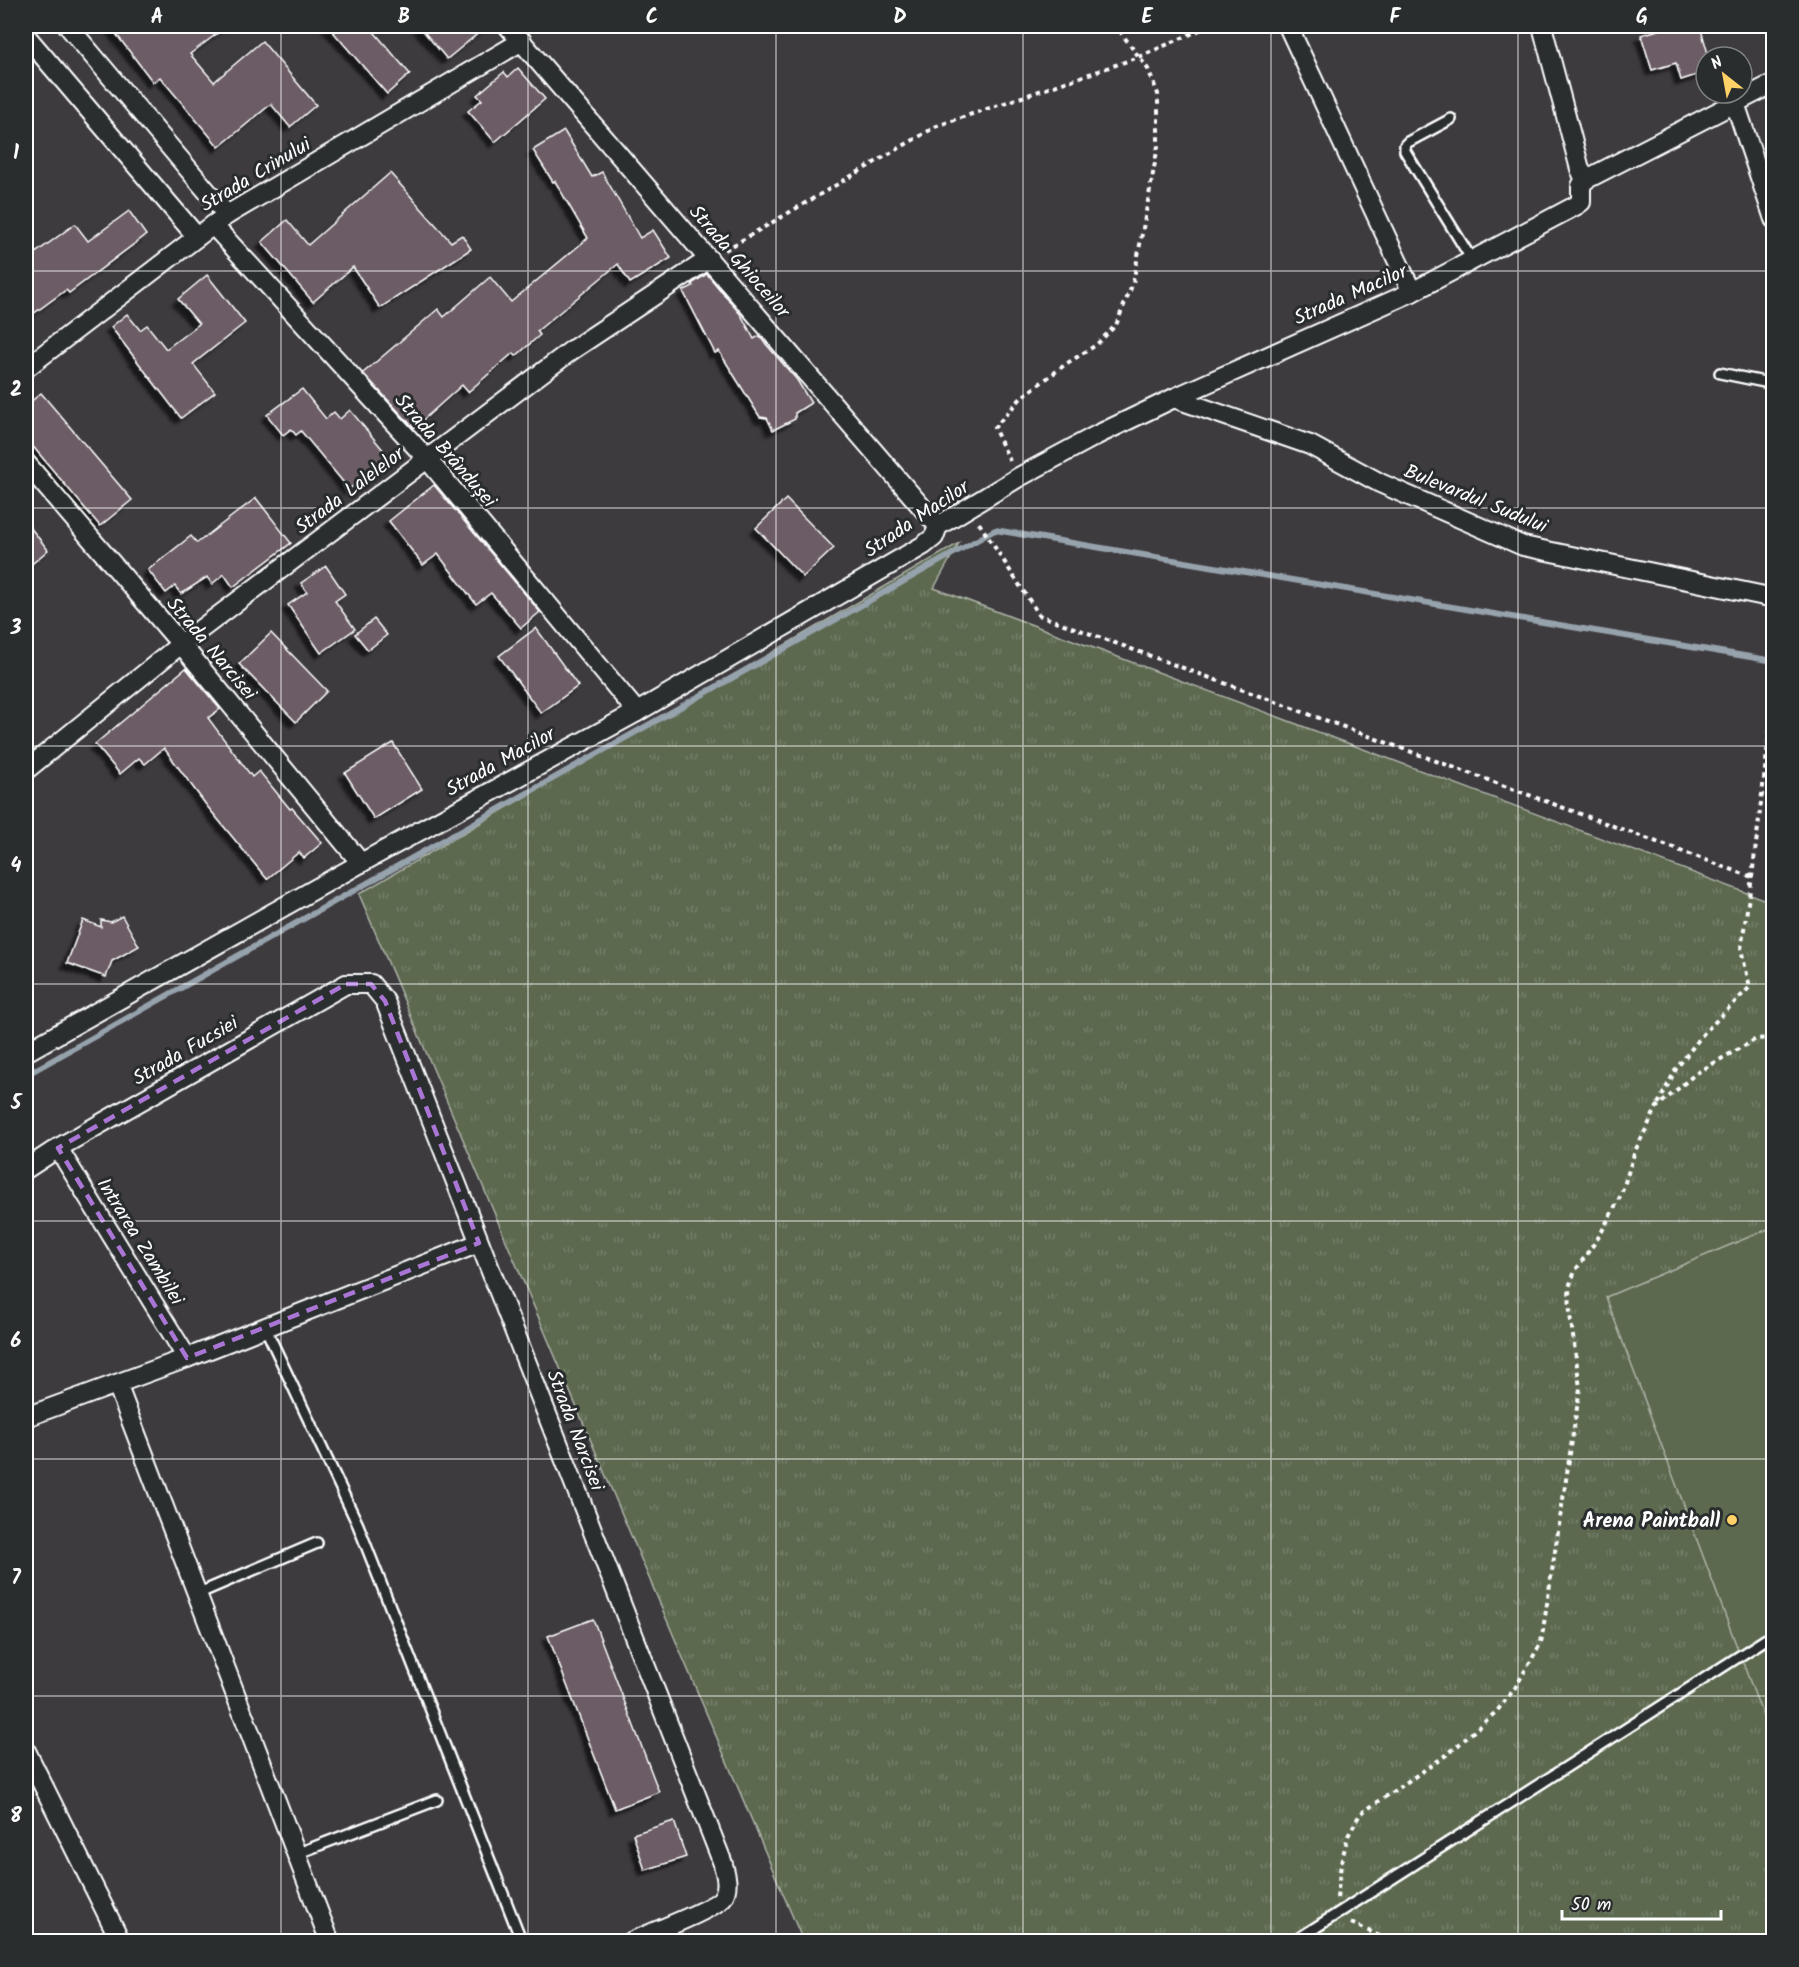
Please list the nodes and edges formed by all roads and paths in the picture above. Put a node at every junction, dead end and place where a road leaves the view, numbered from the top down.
1 (68, 26) edge
2 (508, 26) edge
3 (1116, 26) edge
4 (1209, 26) edge
5 (1288, 26) edge
6 (1542, 26) edge
7 (26, 36) edge
8 (522, 42) junction
9 (1139, 57) junction
10 (1773, 83) edge
11 (1754, 93) edge
12 (1731, 105) edge
13 (1736, 105) edge
14 (1451, 120) dead end
15 (1585, 180) junction
16 (1773, 219) edge
17 (220, 220) junction
18 (197, 237) junction
19 (709, 259) junction
20 (1472, 260) junction
21 (1412, 292) junction
22 (26, 368) edge
23 (1720, 373) dead end
24 (1773, 384) edge
25 (1174, 398) junction
26 (428, 460) junction
27 (26, 463) edge
28 (1019, 477) junction
29 (938, 526) junction
30 (980, 526) dead end
31 (1773, 598) edge
32 (181, 644) junction
33 (1773, 695) edge
34 (637, 712) junction
35 (26, 770) edge
36 (361, 863) junction
37 (1752, 877) junction
38 (371, 984) joint
39 (1773, 1038) edge
40 (26, 1052) edge
41 (1657, 1107) junction
42 (58, 1148) junction
43 (26, 1168) edge
44 (479, 1243) junction
45 (265, 1327) junction
46 (187, 1358) junction
47 (117, 1384) junction
48 (26, 1417) edge
49 (317, 1543) dead end
50 (197, 1593) junction
51 (1773, 1634) edge
52 (26, 1751) edge
53 (437, 1800) dead end
54 (296, 1854) junction
55 (1335, 1915) junction
56 (121, 1941) edge
57 (330, 1941) edge
58 (522, 1941) edge
59 (631, 1941) edge
60 (1293, 1941) edge
61 (1407, 1941) edge

1 - 17 street, Strada Brândușei
2 - 8 street, Strada Ghioceilor
3 - 9 path
4 - 9 path
5 - 21 street
6 - 15 street
7 - 18 street
8 - 17 street, Strada Crinului
8 - 19 street, Strada Ghioceilor
9 - 19 path
9 - 28 path
10 - 11 street
12 - 15 street
13 - 16 street
14 - 20 lane
15 - 20 street, Strada Macilor
17 - 18 street, Strada Crinului
17 - 26 street, Strada Brândușei
18 - 22 street, Strada Crinului
19 - 26 street, Strada Lalelelor
19 - 29 street, Strada Ghioceilor
20 - 21 street, Strada Macilor
21 - 25 street, Strada Macilor
23 - 24 lane
25 - 28 street, Strada Macilor
25 - 31 street, Bulevardul Sudului
26 - 32 street, Strada Lalelelor
26 - 34 street, Strada Brândușei
27 - 32 street, Strada Narcisei
28 - 29 street, Strada Macilor
29 - 34 street, Strada Macilor
30 - 37 path
32 - 35 street, Strada Lalelelor
32 - 36 street, Strada Narcisei
33 - 37 path
34 - 36 street, Strada Macilor
36 - 40 street, Strada Macilor
37 - 41 path
38 - 42 street, Strada Fucsiei
38 - 44 street, Strada Narcisei
39 - 41 path
41 - 55 path
42 - 43 street, Strada Fucsiei
42 - 46 street, Intrarea Zambilei
44 - 45 street
44 - 59 street, Strada Narcisei
45 - 46 street
45 - 58 lane
46 - 47 street
47 - 48 street
47 - 50 street
49 - 50 lane
50 - 54 street
51 - 55 lane
52 - 56 street
53 - 54 lane
54 - 57 street
55 - 60 lane
55 - 61 path

